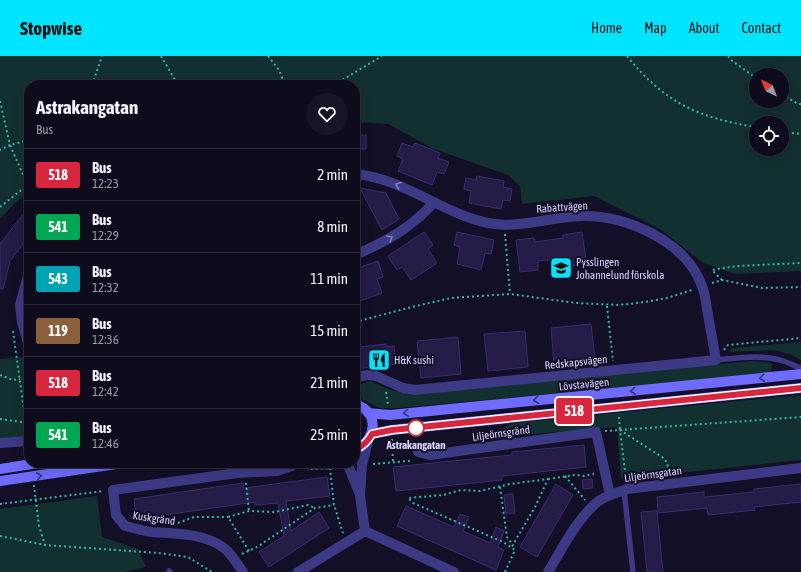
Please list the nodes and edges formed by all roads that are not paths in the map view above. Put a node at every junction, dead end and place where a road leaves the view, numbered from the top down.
1 (360, 175) edge
2 (434, 202) junction
3 (360, 253) edge
4 (24, 291) edge
5 (24, 329) edge
6 (716, 360) junction
7 (801, 368) edge
8 (801, 374) edge
9 (360, 376) edge
10 (801, 388) edge
11 (360, 406) edge
12 (368, 413) junction
13 (370, 437) junction
14 (24, 438) edge
15 (0, 443) edge
16 (360, 447) edge
17 (418, 452) dead end
18 (24, 465) edge
19 (91, 468) edge
20 (286, 468) edge
21 (349, 468) edge
22 (801, 468) edge
23 (0, 469) edge
24 (0, 482) edge
25 (625, 489) junction
26 (610, 495) junction
27 (360, 496) junction
28 (365, 531) junction
29 (243, 572) edge
30 (298, 572) edge
31 (454, 572) edge
32 (548, 572) edge
33 (633, 572) edge

2 -> 1 street, Rabattvägen
3 -> 2 street
2 - 6 street, Rabattvägen
4 - 5 street
6 - 7 lane, Redskapsvägen
6 - 9 street, Redskapsvägen
8 -> 12 street, Lövstavägen
10 - 13 street
11 - 12 street
12 - 13 street
13 - 16 street
13 - 27 street
14 - 15 street
17 - 26 street, Liljeörnsgränd
18 - 23 street
24 -> 19 street
20 - 29 street, Kuskgränd
21 - 27 street
22 - 25 street, Liljeörnsgatan
25 - 26 street, Liljeörnsgatan
25 - 33 lane
26 - 32 street, Liljeörnsgatan
27 - 28 street
28 - 30 street
28 - 31 street

